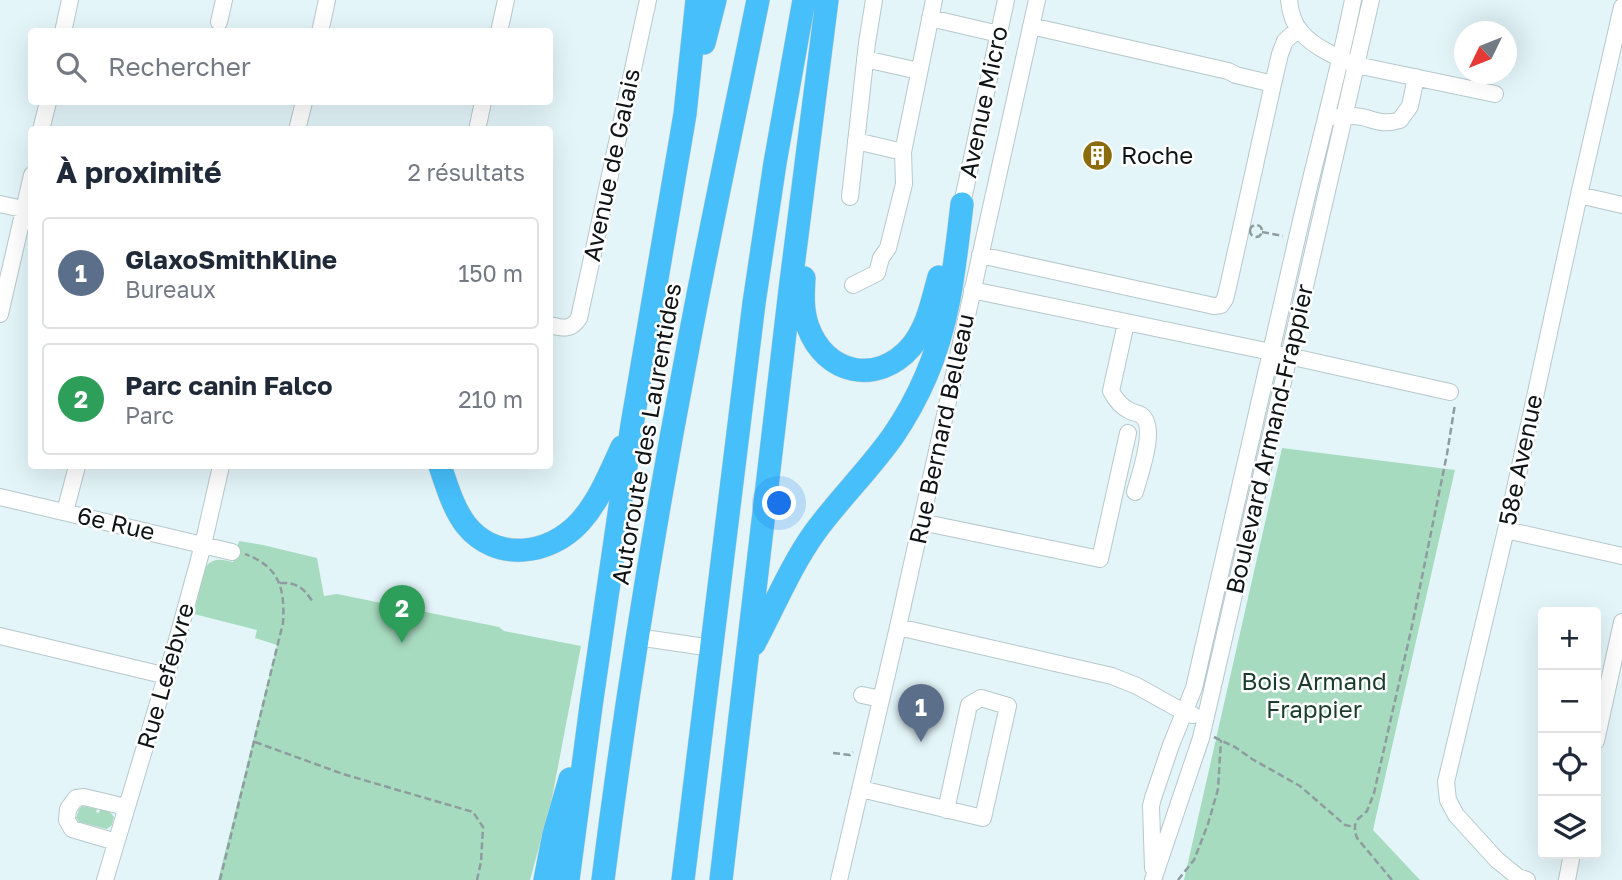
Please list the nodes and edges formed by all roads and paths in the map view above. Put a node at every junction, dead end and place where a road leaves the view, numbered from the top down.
1 (70, 0) edge
2 (224, 0) edge
3 (327, 0) edge
4 (506, 0) edge
5 (648, 0) edge
6 (697, 0) edge
7 (715, 0) edge
8 (758, 0) edge
9 (804, 0) edge
10 (827, 0) edge
11 (874, 0) edge
12 (934, 0) edge
13 (1006, 0) edge
14 (1037, 0) edge
15 (1289, 0) edge
16 (1353, 0) edge
17 (1371, 0) edge
18 (1622, 7) edge
19 (930, 18) junction
20 (219, 22) dead end
21 (1031, 26) junction
22 (64, 28) edge
23 (321, 28) edge
24 (500, 28) edge
25 (1301, 32) junction
26 (999, 34) junction
27 (865, 59) junction
28 (1349, 62) junction
29 (919, 71) junction
30 (1416, 77) junction
31 (1273, 84) junction
32 (1495, 94) dead end
33 (47, 105) edge
34 (303, 105) edge
35 (482, 105) edge
36 (685, 114) junction
37 (1326, 115) junction
38 (1343, 119) junction
39 (42, 126) edge
40 (298, 126) edge
41 (478, 126) edge
42 (856, 141) junction
43 (903, 152) junction
44 (806, 163) junction
45 (1578, 195) junction
46 (850, 197) dead end
47 (0, 204) edge
48 (962, 204) junction
49 (1622, 205) edge
50 (28, 210) edge
51 (1262, 232) dead end
52 (1286, 237) dead end
53 (980, 254) junction
54 (853, 285) dead end
55 (972, 290) junction
56 (0, 314) edge
57 (1126, 323) junction
58 (553, 326) edge
59 (1272, 353) junction
60 (1289, 356) junction
61 (1450, 392) joint
62 (632, 425) junction
63 (1128, 433) dead end
64 (76, 469) edge
65 (220, 469) edge
66 (441, 469) edge
67 (1135, 492) dead end
68 (0, 497) edge
69 (65, 512) junction
70 (921, 522) junction
71 (1506, 530) junction
72 (203, 545) junction
73 (237, 552) joint
74 (1622, 556) edge
75 (279, 583) junction
76 (312, 601) dead end
77 (1622, 622) edge
78 (898, 627) junction
79 (0, 636) edge
80 (637, 637) junction
81 (712, 648) junction
82 (747, 656) junction
83 (167, 676) junction
84 (862, 695) dead end
85 (881, 699) junction
86 (591, 706) junction
87 (1185, 712) junction
88 (1206, 726) junction
89 (1598, 733) edge
90 (1221, 740) junction
91 (255, 741) junction
92 (857, 750) dead end
93 (833, 753) dead end
94 (861, 789) junction
95 (126, 807) junction
96 (946, 810) junction
97 (1355, 827) junction
98 (116, 842) junction
99 (1571, 859) edge
100 (1153, 877) edge
101 (105, 880) edge
102 (220, 880) edge
103 (477, 880) edge
104 (545, 880) edge
105 (568, 880) edge
106 (603, 880) edge
107 (683, 880) edge
108 (721, 880) edge
109 (839, 880) edge
110 (1178, 880) edge
111 (1392, 880) edge
112 (1527, 880) edge
113 (1567, 880) edge

1 - 22 street
2 - 20 street
3 - 23 street
4 - 24 street
5 - 58 street, Avenue de Galais
6 - 36 highway
7 - 36 highway
8 - 80 highway, Autoroute des Laurentides
9 - 81 highway
10 - 44 highway
11 - 27 street
12 - 19 street
13 - 26 street, Avenue Micro
14 - 21 street
15 - 25 street
16 - 28 street, Boulevard Armand-Frappier
17 - 28 street, Boulevard Armand-Frappier
18 - 45 street, 58e Avenue
19 - 26 street
19 - 29 street
21 - 31 street
21 - 53 street
25 - 28 street
25 - 31 street
26 - 48 street, Avenue Micro
27 - 29 street
27 - 42 street
28 - 30 street
28 - 37 street, Boulevard Armand-Frappier
28 - 38 street, Boulevard Armand-Frappier
29 - 43 street
30 - 32 street
30 - 38 street
31 - 53 street
33 - 39 street
34 - 40 street
35 - 41 street
36 - 62 highway
37 - 38 street
37 - 59 street, Boulevard Armand-Frappier
38 - 60 street, Boulevard Armand-Frappier
42 - 43 street
42 - 46 street
43 - 54 street
44 - 48 highway
44 - 82 highway
45 - 49 street
45 - 71 street, 58e Avenue
47 - 50 street
48 - 82 highway
50 - 56 street
51 - 52 path
53 - 55 street
55 - 57 street, Rue Bernard Belleau
55 - 70 street, Rue Bernard Belleau
57 - 59 street, Rue Bernard Belleau
57 - 67 street
59 - 60 street, Rue Bernard Belleau
59 - 87 street, Boulevard Armand-Frappier
60 - 61 street, Rue Bernard Belleau
60 - 88 street, Boulevard Armand-Frappier
61 - 97 path
62 - 66 highway
62 - 86 highway
63 - 70 street
64 - 69 street
65 - 72 street, Rue Lefebvre
68 - 69 street, 6e Rue
69 - 72 street, 6e Rue
70 - 78 street, Rue Bernard Belleau
71 - 74 street
71 - 112 street, 58e Avenue
72 - 73 street, 6e Rue
72 - 83 street, Rue Lefebvre
73 - 75 path
75 - 76 path
75 - 91 path
77 - 89 street
78 - 85 street, Rue Bernard Belleau
78 - 87 street
79 - 83 street
80 - 81 street
80 - 106 highway, Autoroute des Laurentides
81 - 107 highway
82 - 108 highway
83 - 95 street, Rue Lefebvre
84 - 85 street
85 - 94 street, Rue Bernard Belleau
86 - 104 highway
86 - 105 highway
87 - 88 street
87 - 100 street, Boulevard Armand-Frappier
88 - 90 path
88 - 100 street, Boulevard Armand-Frappier
90 - 97 path
90 - 110 path
91 - 102 path
91 - 103 path
92 - 93 path
94 - 96 street
94 - 109 street, Rue Bernard Belleau
95 - 98 street, Rue Lefebvre
95 - 98 street
96 - 96 street
97 - 111 path
98 - 101 street, Rue Lefebvre
99 - 113 street

